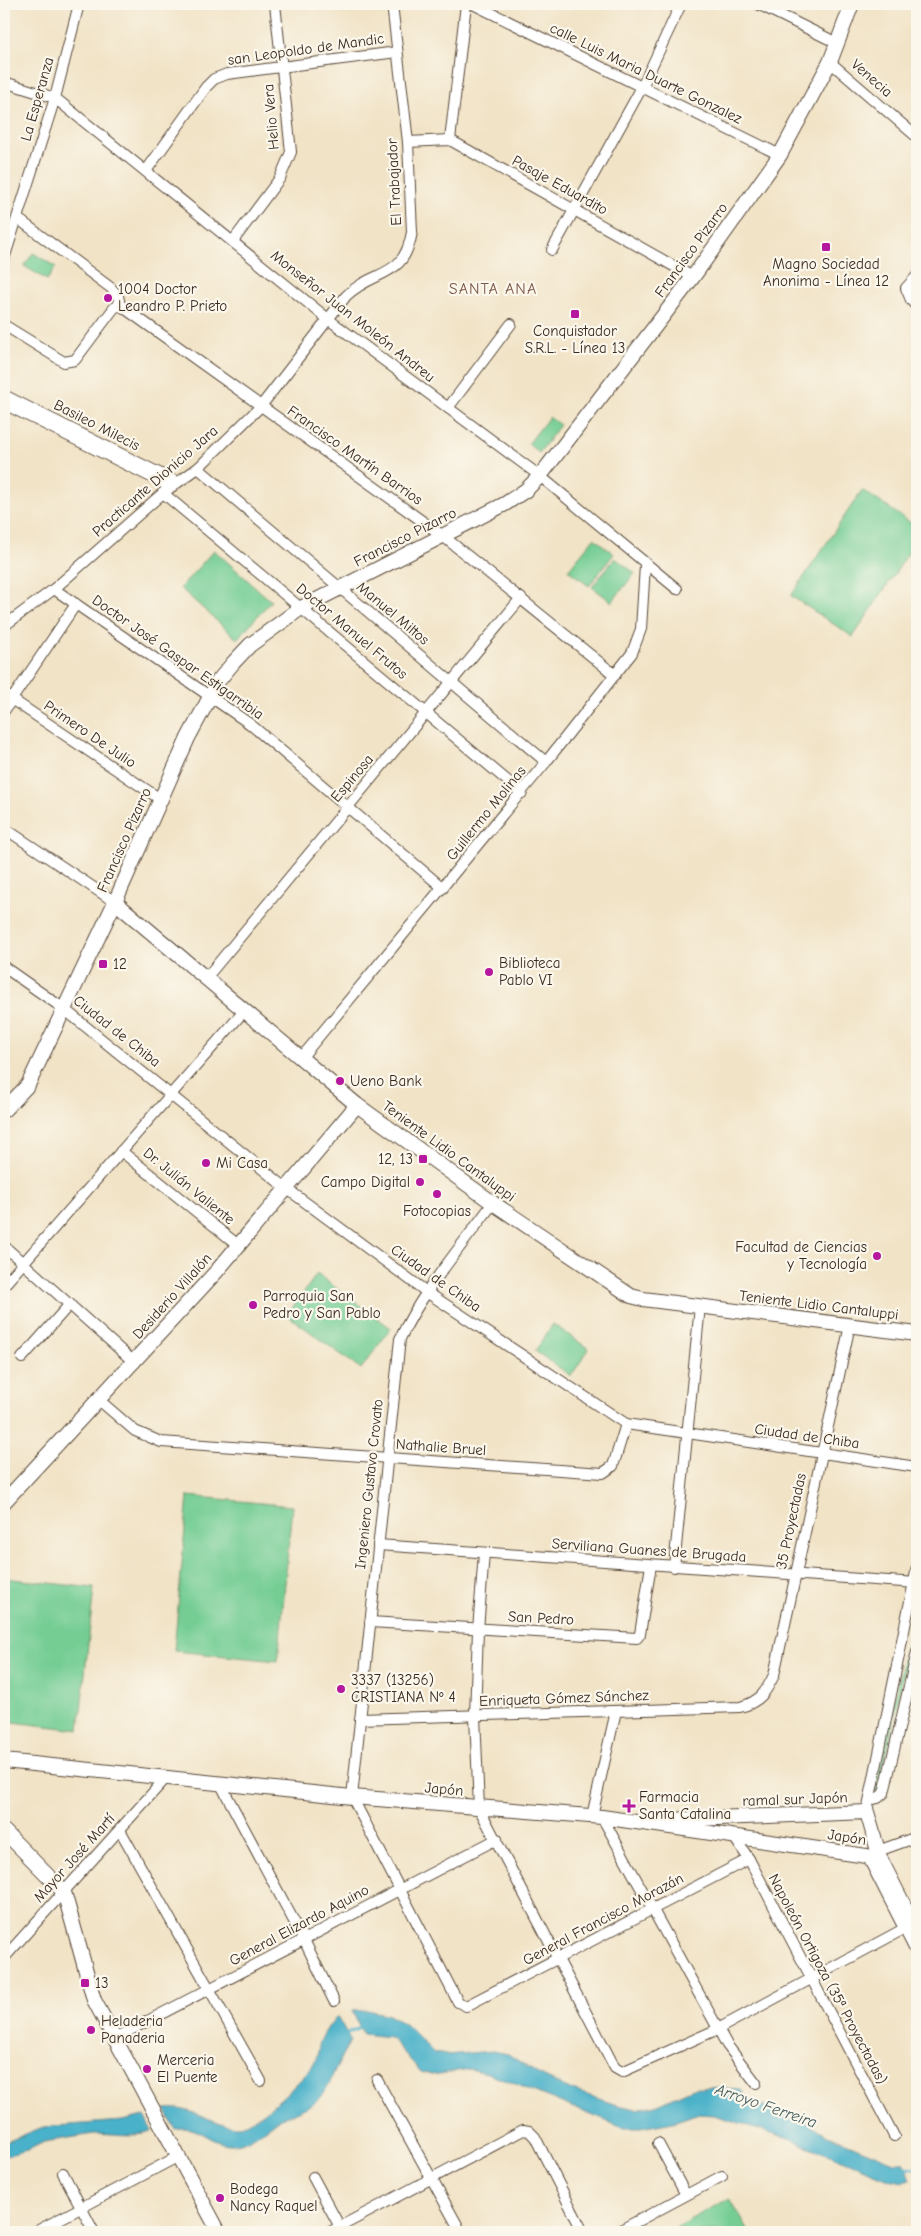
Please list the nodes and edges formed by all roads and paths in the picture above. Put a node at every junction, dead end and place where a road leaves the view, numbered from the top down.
1 (79, 4) edge
2 (274, 4) edge
3 (392, 4) edge
4 (466, 4) edge
5 (473, 4) edge
6 (681, 4) edge
7 (758, 4) edge
8 (852, 4) edge
9 (838, 43) junction
10 (397, 52) junction
11 (830, 62) junction
12 (282, 69) junction
13 (4, 82) edge
14 (642, 87) junction
15 (55, 98) junction
16 (917, 136) edge
17 (450, 140) junction
18 (408, 142) junction
19 (780, 155) junction
20 (146, 172) junction
21 (576, 211) junction
22 (17, 218) junction
23 (233, 240) junction
24 (552, 250) dead end
25 (4, 259) edge
26 (917, 276) edge
27 (693, 277) junction
28 (120, 305) junction
29 (917, 307) edge
30 (328, 319) junction
31 (511, 324) dead end
32 (4, 325) edge
33 (4, 395) edge
34 (4, 404) edge
35 (261, 406) junction
36 (448, 408) junction
37 (198, 468) junction
38 (540, 476) junction
39 (170, 487) junction
40 (443, 536) junction
41 (645, 565) junction
42 (54, 589) junction
43 (341, 589) junction
44 (677, 589) dead end
45 (521, 598) junction
46 (76, 604) junction
47 (301, 608) junction
48 (6, 622) edge
49 (615, 675) junction
50 (451, 682) junction
51 (211, 695) junction
52 (8, 696) edge
53 (4, 711) edge
54 (426, 713) junction
55 (546, 762) junction
56 (522, 793) junction
57 (160, 799) junction
58 (347, 808) junction
59 (4, 828) edge
60 (443, 888) junction
61 (115, 902) junction
62 (4, 967) edge
63 (206, 978) junction
64 (64, 1009) junction
65 (245, 1010) junction
66 (301, 1058) junction
67 (172, 1094) junction
68 (357, 1105) junction
69 (5, 1107) edge
70 (121, 1151) junction
71 (286, 1188) junction
72 (493, 1203) junction
73 (238, 1245) junction
74 (4, 1246) edge
75 (24, 1262) junction
76 (4, 1285) edge
77 (428, 1293) junction
78 (70, 1304) junction
79 (700, 1306) junction
80 (850, 1325) junction
81 (917, 1334) edge
82 (22, 1358) dead end
83 (135, 1363) junction
84 (99, 1400) junction
85 (626, 1424) junction
86 (687, 1434) junction
87 (820, 1453) junction
88 (387, 1458) junction
89 (917, 1467) edge
90 (4, 1502) edge
91 (378, 1545) junction
92 (484, 1553) junction
93 (651, 1565) junction
94 (674, 1567) junction
95 (917, 1567) edge
96 (795, 1576) junction
97 (916, 1583) edge
98 (370, 1622) junction
99 (478, 1630) junction
100 (917, 1652) edge
101 (740, 1707) joint
102 (616, 1711) junction
103 (475, 1716) junction
104 (360, 1719) junction
105 (4, 1761) edge
106 (166, 1778) junction
107 (220, 1783) junction
108 (352, 1797) junction
109 (868, 1806) junction
110 (478, 1808) junction
111 (597, 1816) junction
112 (634, 1822) junction
113 (120, 1830) junction
114 (4, 1831) edge
115 (734, 1836) junction
116 (917, 1837) edge
117 (496, 1839) junction
118 (875, 1855) junction
119 (748, 1859) junction
120 (400, 1889) junction
121 (64, 1892) junction
122 (653, 1910) junction
123 (912, 1928) edge
124 (304, 1940) junction
125 (917, 1954) edge
126 (4, 1958) edge
127 (559, 1959) junction
128 (811, 1978) junction
129 (210, 1989) junction
130 (334, 2001) dead end
131 (718, 2029) junction
132 (115, 2038) junction
133 (377, 2080) dead end
134 (261, 2081) dead end
135 (756, 2083) dead end
136 (894, 2136) dead end
137 (658, 2143) dead end
138 (178, 2156) junction
139 (63, 2173) dead end
140 (722, 2176) dead end
141 (313, 2177) dead end
142 (430, 2178) junction
143 (686, 2195) junction
144 (81, 2208) junction
145 (341, 2230) edge
146 (35, 2232) edge
147 (94, 2232) edge
148 (219, 2232) edge
149 (330, 2232) edge
150 (461, 2232) edge
151 (583, 2232) edge
152 (617, 2232) edge

1 - 15 street, La Esperanza
2 - 12 street, Helio Vera
3 - 10 street, El Trabajador
4 - 17 street
5 - 14 street, calle Luis Maria Duarte Gonzalez
6 - 14 street
7 - 9 street
8 - 9 street, Francisco Pizarro
9 - 11 street, Francisco Pizarro
10 - 12 street, san Leopoldo de Mandic
10 - 18 street, El Trabajador
11 - 16 street, Venecia
11 - 19 street, Francisco Pizarro
12 - 20 street, san Leopoldo de Mandic
12 - 23 street, Helio Vera
13 - 15 street, Monseñor Juan Moleón Andreu
14 - 19 street, calle Luis Maria Duarte Gonzalez
14 - 21 street
15 - 20 street, Monseñor Juan Moleón Andreu
15 - 22 street, La Esperanza
17 - 18 street
17 - 21 street, Pasaje Eduardito
18 - 30 street, El Trabajador
19 - 27 street, Francisco Pizarro
20 - 23 street, Monseñor Juan Moleón Andreu
21 - 24 street
21 - 27 street, Pasaje Eduardito
22 - 25 street, La Esperanza
22 - 28 street
23 - 30 street, Monseñor Juan Moleón Andreu
26 - 29 street
27 - 38 street, Francisco Pizarro
28 - 32 street
28 - 35 street, Francisco Martín Barrios
30 - 35 street, Practicante Dionicio Jara
30 - 36 street, Monseñor Juan Moleón Andreu
31 - 36 street
33 - 39 street, Basileo Milecis
34 - 39 street
35 - 37 street, Practicante Dionicio Jara
35 - 40 street, Francisco Martín Barrios
36 - 38 street, Monseñor Juan Moleón Andreu
37 - 39 street, Practicante Dionicio Jara
37 - 43 street, Manuel Miltos
38 - 40 street, Francisco Pizarro
38 - 41 street, Monseñor Juan Moleón Andreu
39 - 42 street, Practicante Dionicio Jara
39 - 47 street, Doctor Manuel Frutos
40 - 43 street, Francisco Pizarro
40 - 45 street, Francisco Martín Barrios
41 - 44 street, Monseñor Juan Moleón Andreu
41 - 49 street, Guillermo Molinas
42 - 46 street, Doctor José Gaspar Estigarribia
42 - 48 street, Practicante Dionicio Jara
43 - 47 street, Francisco Pizarro
43 - 50 street, Manuel Miltos
45 - 49 street, Francisco Martín Barrios
45 - 50 street, Espinosa
46 - 51 street, Doctor José Gaspar Estigarribia
46 - 52 street
47 - 51 street, Francisco Pizarro
47 - 54 street, Doctor Manuel Frutos
49 - 55 street, Guillermo Molinas
50 - 54 street, Espinosa
50 - 55 street, Manuel Miltos
51 - 57 street, Francisco Pizarro
51 - 58 street, Doctor José Gaspar Estigarribia
52 - 53 street
52 - 57 street, Primero De Julio
54 - 56 street, Doctor Manuel Frutos
54 - 58 street, Espinosa
55 - 56 street, Guillermo Molinas
56 - 60 street, Guillermo Molinas
57 - 61 street, Francisco Pizarro
58 - 60 street, Doctor José Gaspar Estigarribia
58 - 63 street, Espinosa
59 - 61 street, Teniente Lidio Cantaluppi
60 - 66 street, Guillermo Molinas
61 - 63 street, Teniente Lidio Cantaluppi
61 - 64 street, Francisco Pizarro
62 - 64 street, Ciudad de Chiba
63 - 65 street, Teniente Lidio Cantaluppi
64 - 67 street, Ciudad de Chiba
64 - 69 street, Francisco Pizarro
65 - 66 street, Teniente Lidio Cantaluppi
65 - 67 street
66 - 68 street, Teniente Lidio Cantaluppi
67 - 70 street
67 - 71 street, Ciudad de Chiba
68 - 71 street, Desiderio Villalón
68 - 72 street, Teniente Lidio Cantaluppi
70 - 73 street, Dr. Julián Valiente
70 - 75 street
71 - 73 street, Desiderio Villalón
71 - 77 street, Ciudad de Chiba
72 - 77 street, Ingeniero Gustavo Crovato
72 - 79 street, Teniente Lidio Cantaluppi
73 - 83 street, Desiderio Villalón
74 - 75 street
75 - 76 street
75 - 78 street
77 - 85 street, Ciudad de Chiba
77 - 88 street, Ingeniero Gustavo Crovato
78 - 82 street
78 - 83 street
79 - 80 street, Teniente Lidio Cantaluppi
79 - 86 street
80 - 81 street, Teniente Lidio Cantaluppi
80 - 87 street, 35 Proyectadas
83 - 84 street, Desiderio Villalón
84 - 88 street, Nathalie Bruel
84 - 90 street, Desiderio Villalón
85 - 86 street, Ciudad de Chiba
85 - 88 street, Nathalie Bruel
86 - 87 street, Ciudad de Chiba
86 - 94 street
87 - 89 street, Ciudad de Chiba
87 - 96 street, 35 Proyectadas
88 - 91 street, Ingeniero Gustavo Crovato
91 - 92 street, Serviliana Guanes de Brugada
91 - 98 street, Ingeniero Gustavo Crovato
92 - 93 street, Serviliana Guanes de Brugada
92 - 99 street
93 - 94 street, Serviliana Guanes de Brugada
93 - 99 street, San Pedro
94 - 96 street, Serviliana Guanes de Brugada
95 - 97 street
96 - 97 street, Serviliana Guanes de Brugada
96 - 101 street, 35 Proyectadas
97 - 109 street
98 - 99 street, San Pedro
98 - 104 street, Ingeniero Gustavo Crovato
99 - 103 street
100 - 109 street
101 - 102 street, Enriqueta Gómez Sánchez
102 - 103 street, Enriqueta Gómez Sánchez
102 - 111 street
103 - 104 street, Enriqueta Gómez Sánchez
103 - 110 street
104 - 108 street, Ingeniero Gustavo Crovato
105 - 106 street, Japón
106 - 107 street, Japón
106 - 113 street, Mayor José Martí
107 - 108 street, Japón
107 - 124 street
108 - 110 street, Japón
108 - 120 street
109 - 112 street, ramal sur Japón
109 - 118 street
110 - 111 street, Japón
110 - 117 street
111 - 112 street, Japón
111 - 122 street
112 - 115 street, Japón
113 - 121 street, Mayor José Martí
113 - 129 street
114 - 121 street
115 - 118 street, Japón
115 - 119 street, Napoleón Ortigoza (35ª Proyectadas)
116 - 118 street, Japón
117 - 120 street, General Elizardo Aquino
117 - 127 street
118 - 123 street
119 - 122 street, General Francisco Morazán
119 - 128 street, Napoleón Ortigoza (35ª Proyectadas)
120 - 124 street, General Elizardo Aquino
120 - 127 street, General Francisco Morazán
121 - 126 street, Mayor José Martí
121 - 132 street
122 - 127 street, General Francisco Morazán
122 - 131 street
123 - 125 street
123 - 128 street
124 - 129 street, General Elizardo Aquino
124 - 130 street
127 - 131 street
128 - 131 street
128 - 136 street, Napoleón Ortigoza (35ª Proyectadas)
129 - 132 street, General Elizardo Aquino
129 - 134 street
131 - 135 street
132 - 138 street
133 - 142 street
137 - 143 street
138 - 144 street
138 - 148 street
139 - 144 street
140 - 143 street
141 - 145 street
142 - 145 street
142 - 150 street
142 - 151 street
143 - 152 street
144 - 146 street
144 - 147 street
145 - 149 street

